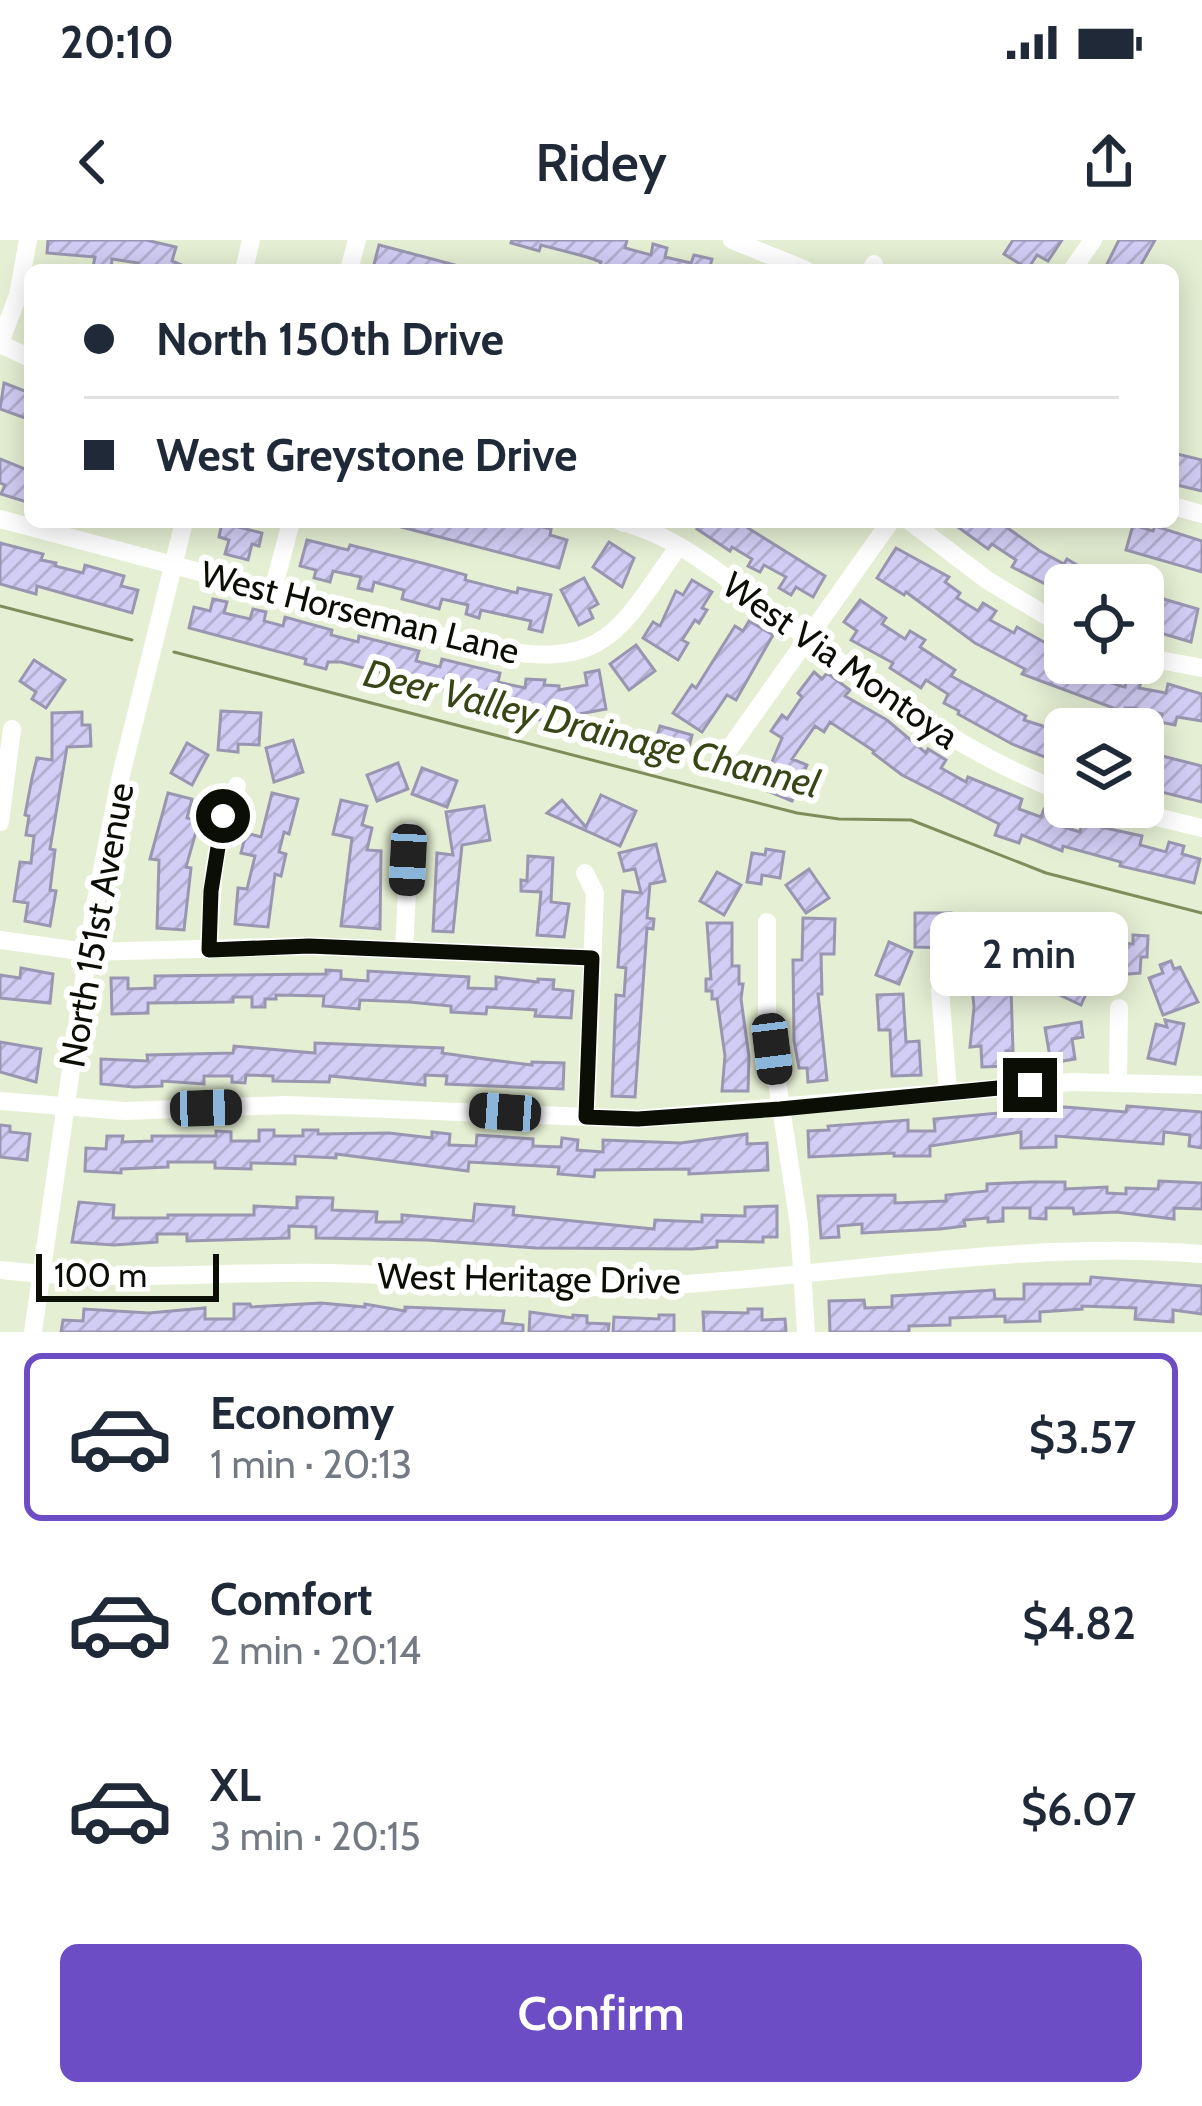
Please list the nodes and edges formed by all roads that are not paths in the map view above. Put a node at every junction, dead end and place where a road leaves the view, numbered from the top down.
1 (28, 240) edge
2 (732, 240) edge
3 (791, 264) edge
4 (0, 344) edge
5 (34, 528) edge
6 (183, 528) edge
7 (289, 528) edge
8 (642, 528) edge
9 (886, 528) edge
10 (919, 528) edge
11 (678, 547) junction
12 (174, 565) junction
13 (273, 590) junction
14 (1044, 614) edge
15 (808, 639) junction
16 (1164, 661) edge
17 (1202, 668) edge
18 (12, 729) dead end
19 (727, 752) dead end
20 (1044, 784) edge
21 (237, 787) dead end
22 (1164, 819) edge
23 (0, 822) edge
24 (1202, 828) edge
25 (410, 831) dead end
26 (585, 873) dead end
27 (767, 922) dead end
28 (0, 940) edge
29 (209, 950) junction
30 (404, 950) junction
31 (87, 952) junction
32 (592, 958) junction
33 (940, 991) dead end
34 (1119, 1008) dead end
35 (1118, 1082) junction
36 (1202, 1085) edge
37 (948, 1092) junction
38 (0, 1101) edge
39 (65, 1108) junction
40 (780, 1109) junction
41 (586, 1117) junction
42 (1202, 1254) edge
43 (0, 1270) edge
44 (803, 1273) junction
45 (40, 1275) junction
46 (34, 1332) edge
47 (806, 1332) edge

1 - 4 street
2 - 3 street
5 - 12 street, West Horseman Lane
6 - 12 street, North 151st Avenue
7 - 13 street
8 - 11 street, West Via Montoya
9 - 15 street
10 - 14 street
11 - 13 street, West Horseman Lane
11 - 15 street, West Via Montoya
12 - 13 street, West Horseman Lane
12 - 31 street, North 151st Avenue
15 - 19 street
15 - 20 street, West Via Montoya
16 - 17 street
18 - 23 street
21 - 29 street
22 - 24 street
25 - 30 street
26 - 32 street
27 - 40 street
28 - 31 street
29 - 30 street
29 - 31 street
30 - 32 street
31 - 39 street, North 151st Avenue
32 - 41 street
33 - 37 street
34 - 35 street
35 - 36 street
35 - 37 street
37 - 40 street
38 - 39 street
39 - 41 street
39 - 45 street, North 151st Avenue
40 - 41 street
40 - 44 street
42 - 44 street, West Heritage Drive
43 - 45 street, West Heritage Drive
44 - 45 street, West Heritage Drive
44 - 47 street
45 - 46 street, North 151st Avenue

